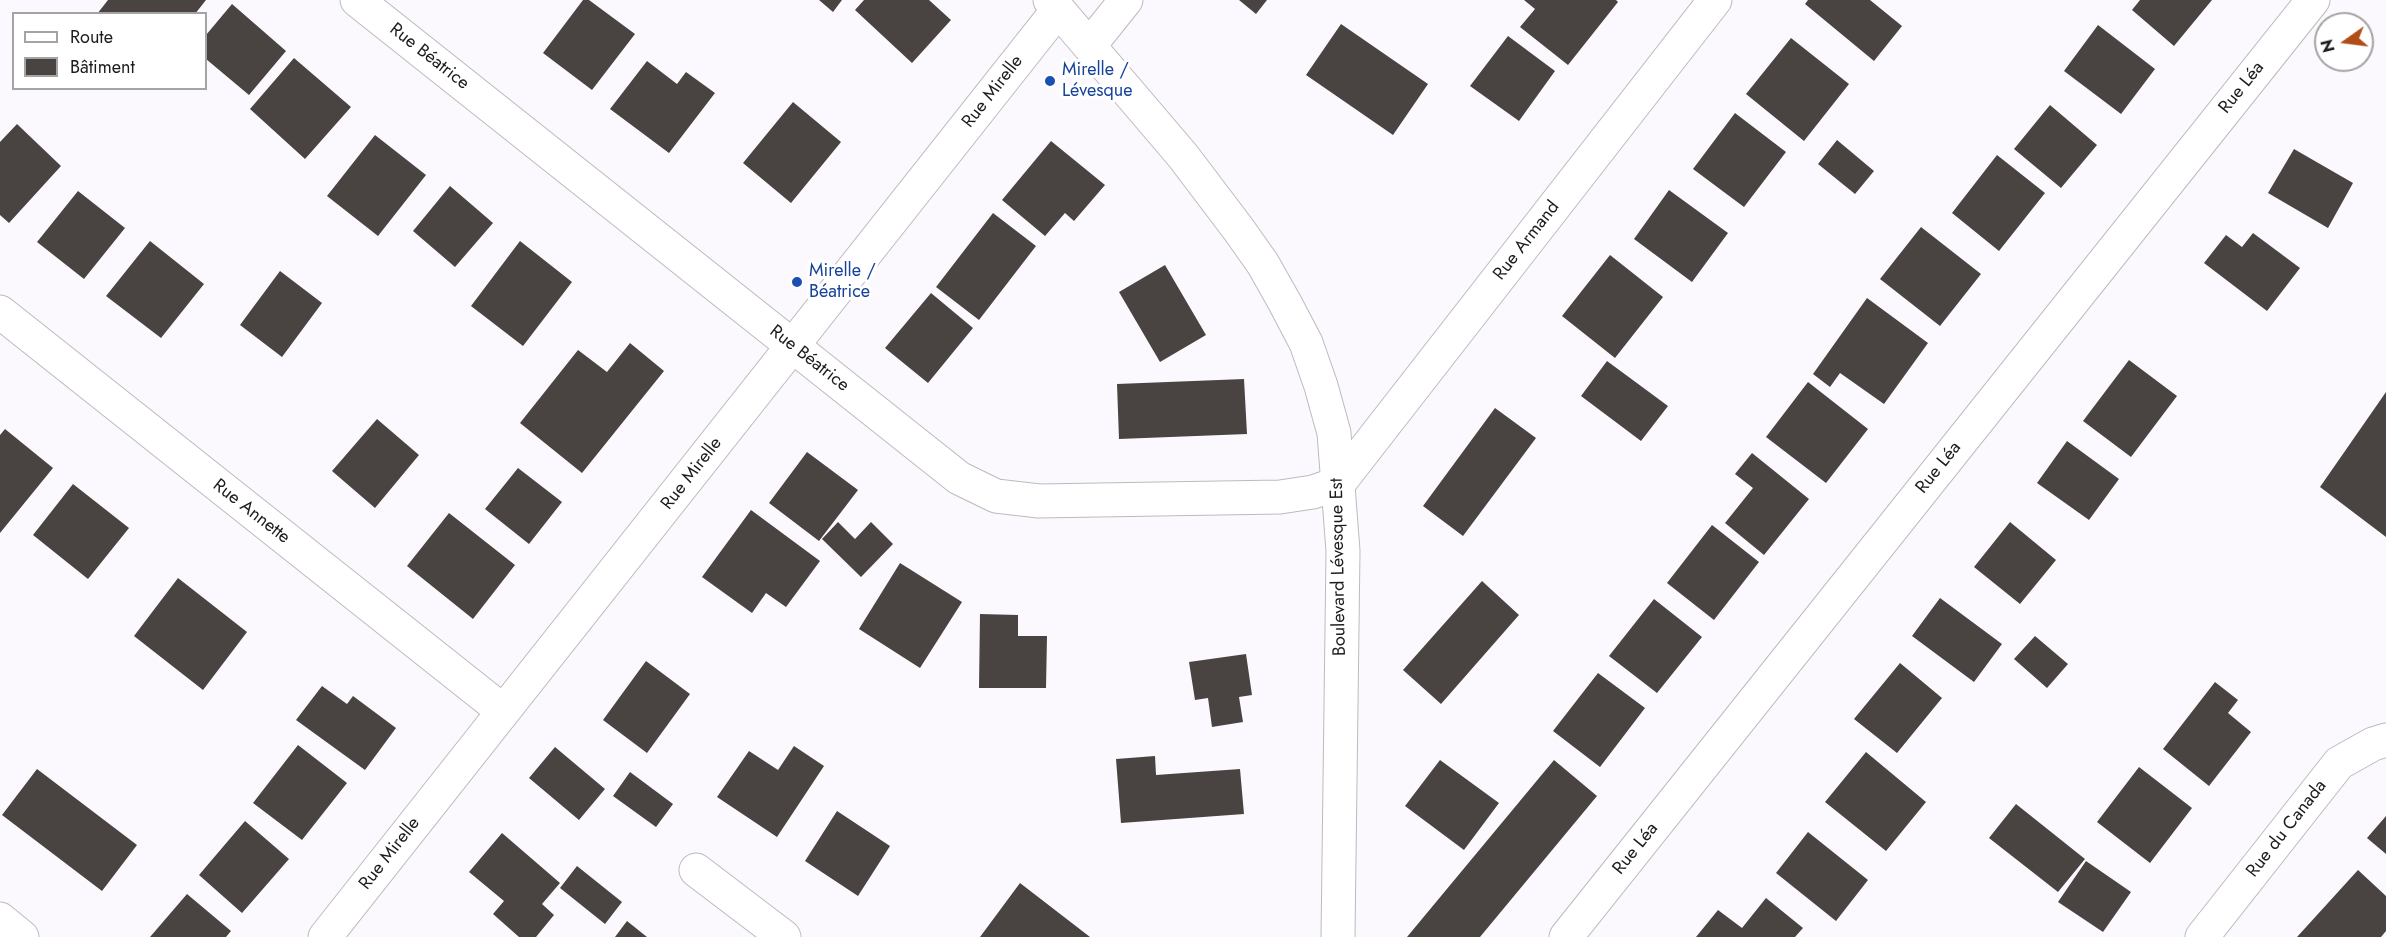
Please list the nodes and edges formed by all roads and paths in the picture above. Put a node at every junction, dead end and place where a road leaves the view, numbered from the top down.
1 (357, 0) edge
2 (1126, 0) edge
3 (1715, 0) edge
4 (2313, 0) edge
5 (1054, 5) edge
6 (1090, 45) junction
7 (0, 312) edge
8 (793, 346) junction
9 (1339, 483) junction
10 (503, 711) junction
11 (2386, 740) edge
12 (696, 870) dead end
13 (0, 920) edge
14 (22, 937) edge
15 (325, 937) edge
16 (784, 937) edge
17 (1338, 937) edge
18 (1566, 937) edge
19 (2202, 937) edge

1 - 8 street, Rue Béatrice
2 - 6 street
3 - 9 street, Rue Armand
4 - 18 street, Rue Léa
5 - 6 street, Boulevard Lévesque Est
5 - 8 street, Rue Mirelle
6 - 9 street, Boulevard Lévesque Est
7 - 10 street, Rue Annette
8 - 9 street, Rue Béatrice
8 - 10 street, Rue Mirelle
9 - 17 street, Boulevard Lévesque Est
10 - 15 street, Rue Mirelle
11 - 19 street, Rue du Canada
12 - 16 street
13 - 14 street

